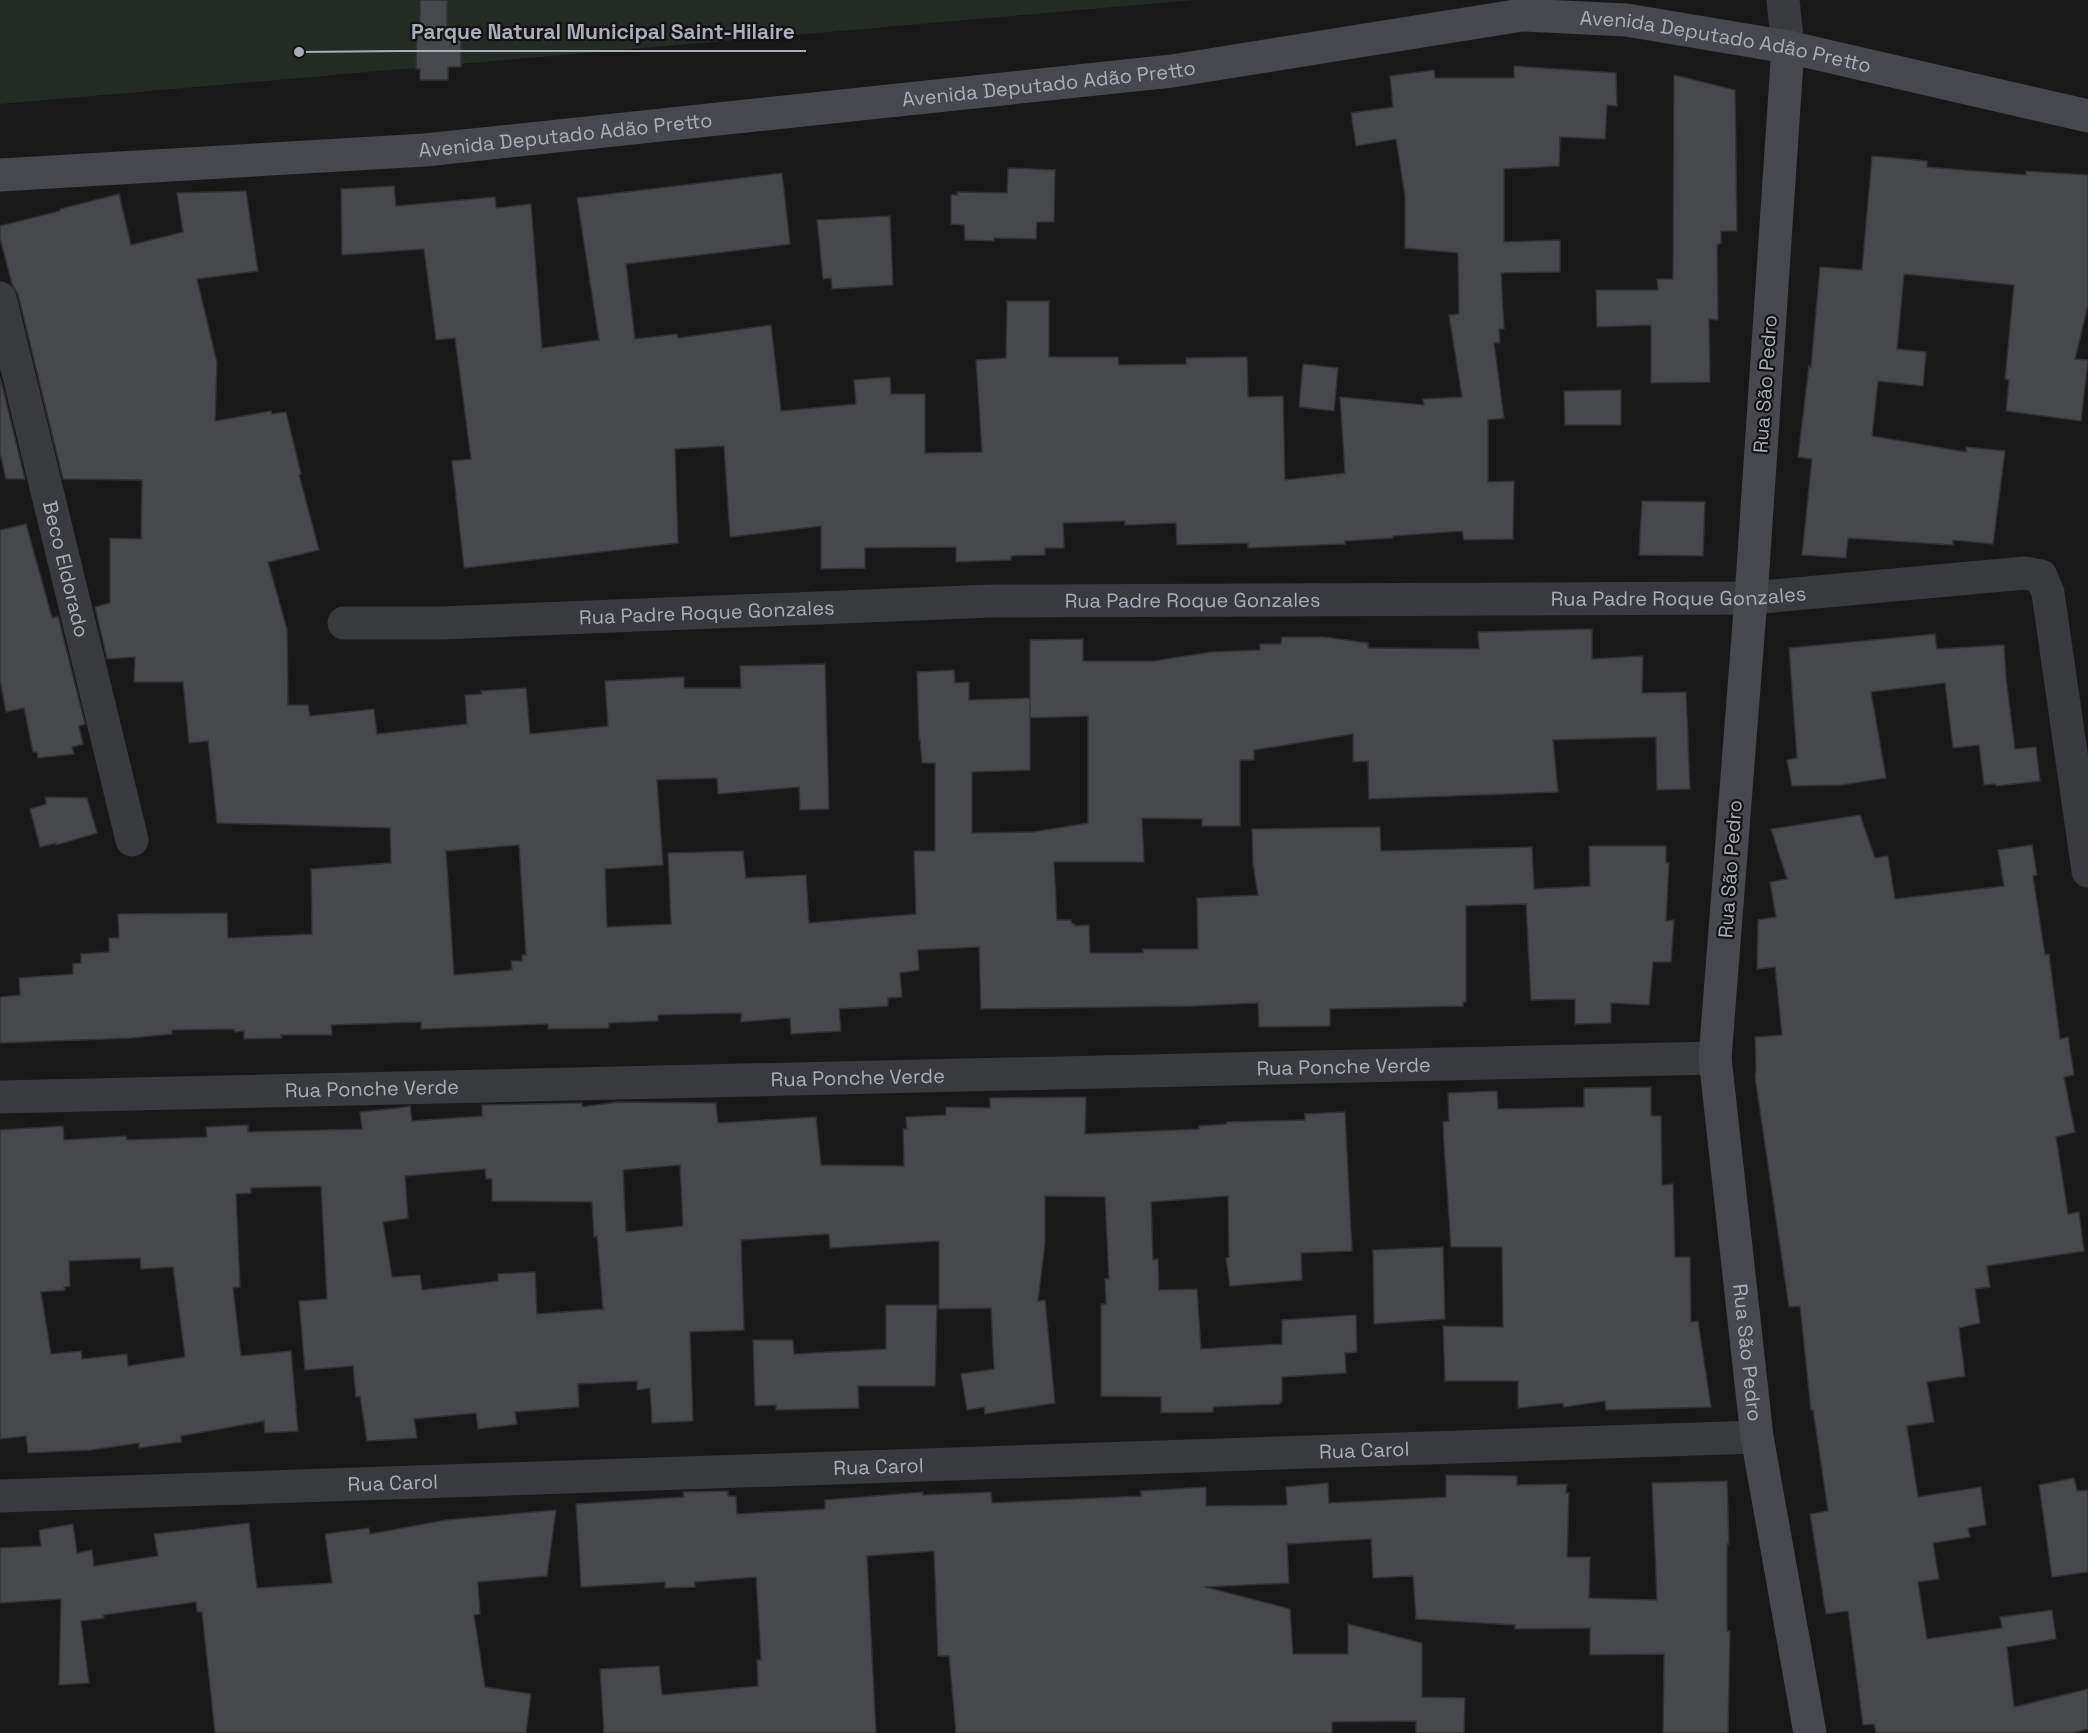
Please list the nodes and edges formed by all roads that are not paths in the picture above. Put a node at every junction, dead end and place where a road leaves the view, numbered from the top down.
1 (1782, 0) edge
2 (1788, 47) junction
3 (2088, 116) edge
4 (0, 176) edge
5 (0, 298) edge
6 (1751, 597) junction
7 (344, 623) dead end
8 (132, 840) dead end
9 (2088, 871) edge
10 (1715, 1058) junction
11 (0, 1098) edge
12 (1757, 1437) junction
13 (0, 1496) edge
14 (1810, 1733) edge

1 - 2 street, Rua São Pedro
2 - 3 street, Avenida Deputado Adão Pretto
2 - 4 street, Avenida Deputado Adão Pretto
2 - 6 street, Rua São Pedro
5 - 8 street, Beco Eldorado
6 - 7 street, Rua Padre Roque Gonzales
6 - 9 street, Rua Padre Roque Gonzales
6 - 10 street, Rua São Pedro
10 - 11 street, Rua Ponche Verde
10 - 12 street, Rua São Pedro
12 - 13 street, Rua Carol
12 - 14 street, Rua São Pedro

